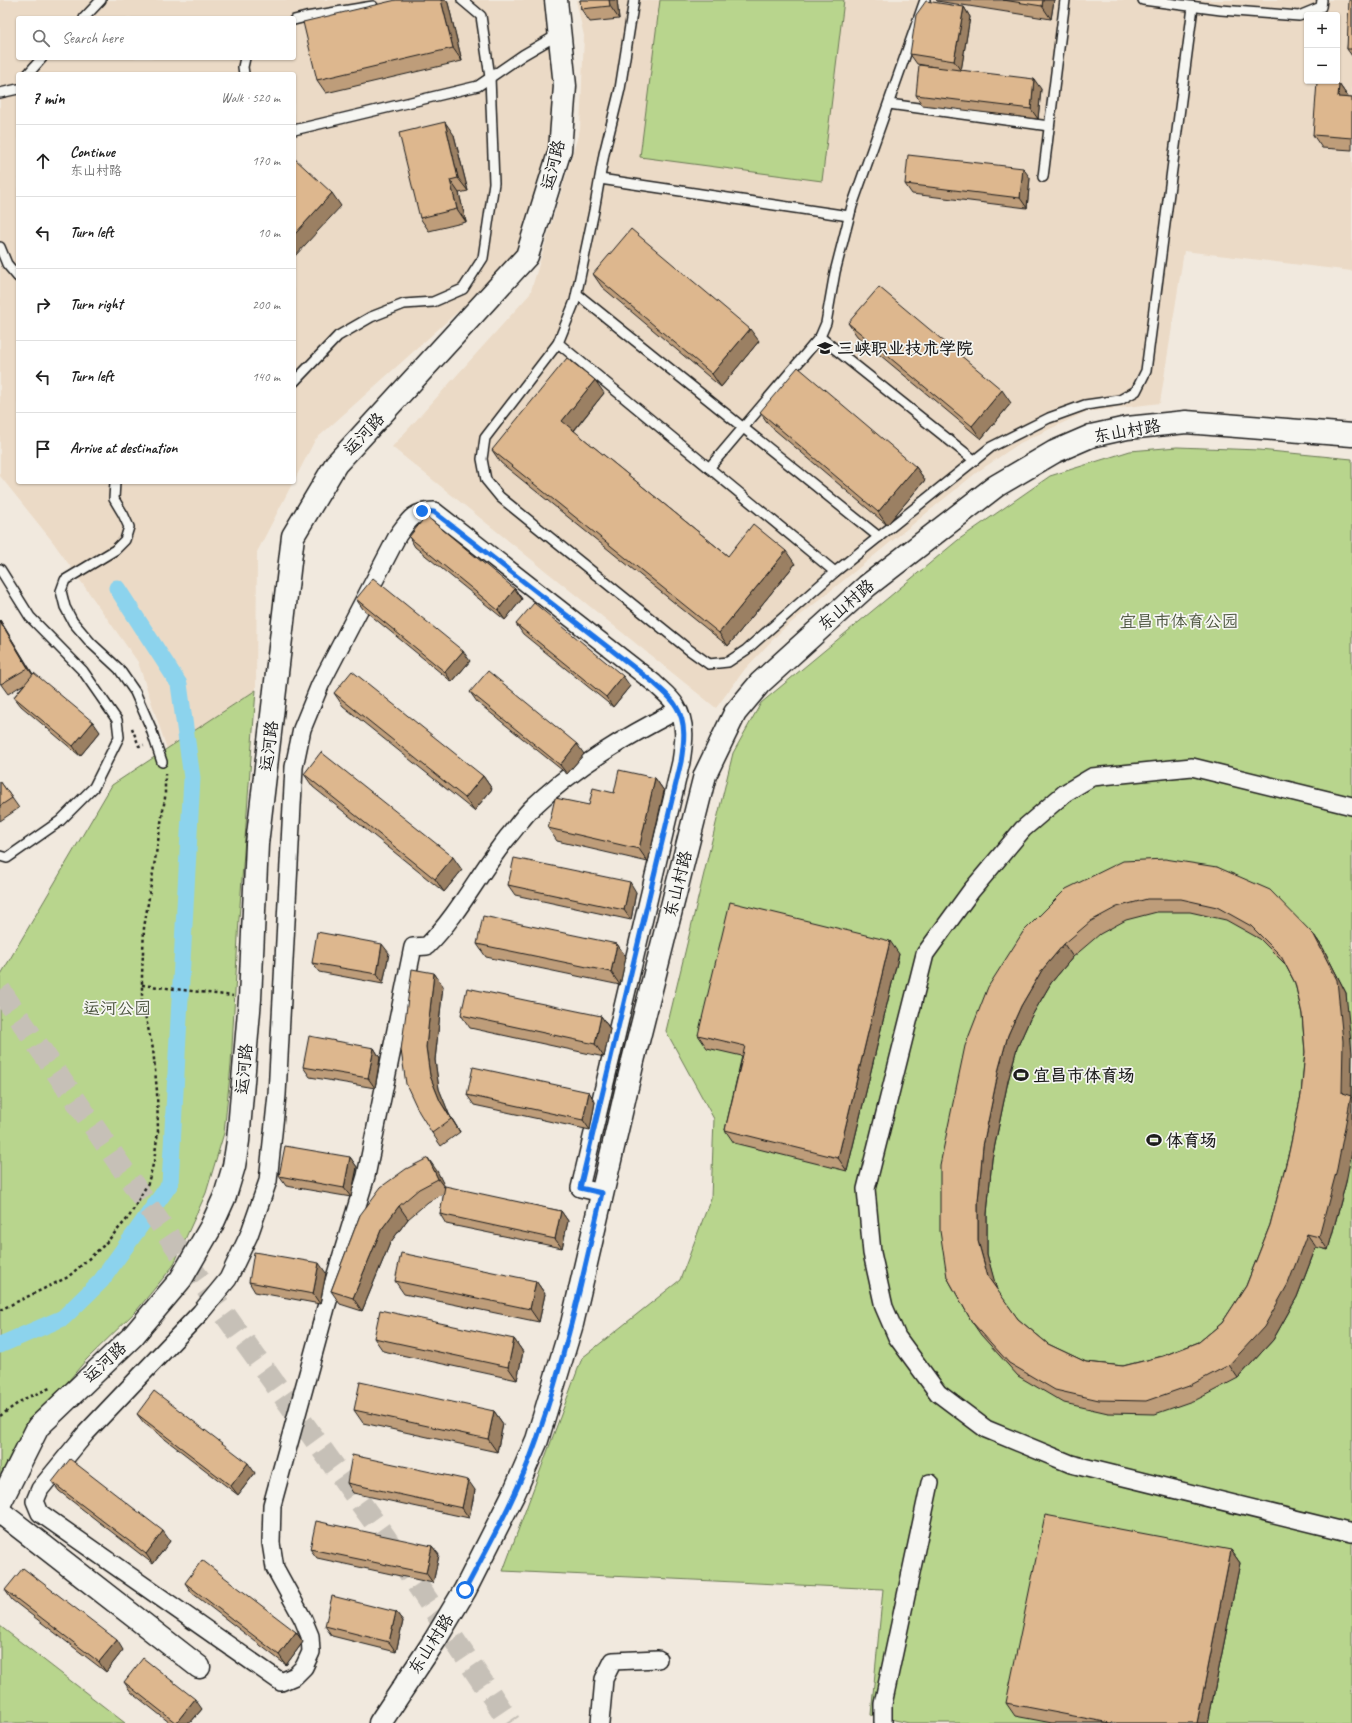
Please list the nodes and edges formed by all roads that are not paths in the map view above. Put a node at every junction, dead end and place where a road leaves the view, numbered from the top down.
1 (101, 0) edge
2 (462, 0) edge
3 (556, 0) edge
4 (634, 0) edge
5 (925, 0) edge
6 (1065, 0) edge
7 (1143, 0) edge
8 (1322, 0) edge
9 (383, 5) edge
10 (1193, 7) junction
11 (86, 16) edge
12 (296, 20) edge
13 (560, 34) junction
14 (40, 60) edge
15 (245, 60) edge
16 (30, 72) edge
17 (244, 72) edge
18 (490, 78) junction
19 (16, 89) edge
20 (0, 93) edge
21 (889, 104) junction
22 (1049, 126) junction
23 (296, 130) edge
24 (1043, 177) dead end
25 (600, 180) junction
26 (849, 216) junction
27 (0, 247) edge
28 (16, 275) edge
29 (577, 294) junction
30 (820, 337) junction
31 (558, 343) junction
32 (296, 380) edge
33 (744, 428) junction
34 (1352, 435) edge
35 (974, 460) junction
36 (709, 468) junction
37 (114, 484) edge
38 (879, 537) junction
39 (0, 569) edge
40 (835, 572) junction
41 (678, 710) junction
42 (162, 762) road end
43 (1352, 806) edge
44 (0, 856) edge
45 (602, 1193) junction
46 (930, 1483) dead end
47 (0, 1504) edge
48 (0, 1512) edge
49 (1352, 1533) edge
50 (658, 1659) dead end
51 (199, 1667) dead end
52 (380, 1723) edge
53 (600, 1723) edge
54 (883, 1723) edge

1 - 11 lane
2 - 18 lane
3 - 13 street, 运河路
4 - 25 lane
5 - 21 lane
6 - 22 lane
7 - 10 lane
8 - 10 lane
9 - 12 lane
10 - 35 lane
13 - 18 lane
13 - 47 street, 运河路
14 - 16 lane
15 - 17 lane
18 - 23 lane
18 - 32 lane
19 - 20 lane
21 - 22 lane
21 - 26 lane
22 - 24 lane
25 - 26 lane
25 - 29 lane
26 - 30 lane
27 - 28 lane
29 - 31 lane
29 - 33 lane
30 - 33 lane
30 - 35 lane
31 - 36 lane
31 - 40 lane
33 - 36 lane
33 - 38 lane
34 - 45 street, 东山村路
35 - 38 lane
36 - 40 lane
37 - 42 lane
38 - 40 lane
39 - 44 lane
41 - 41 street
41 - 45 street
43 - 49 street
45 - 52 street, 东山村路
46 - 54 street
48 - 51 street
50 - 53 street

